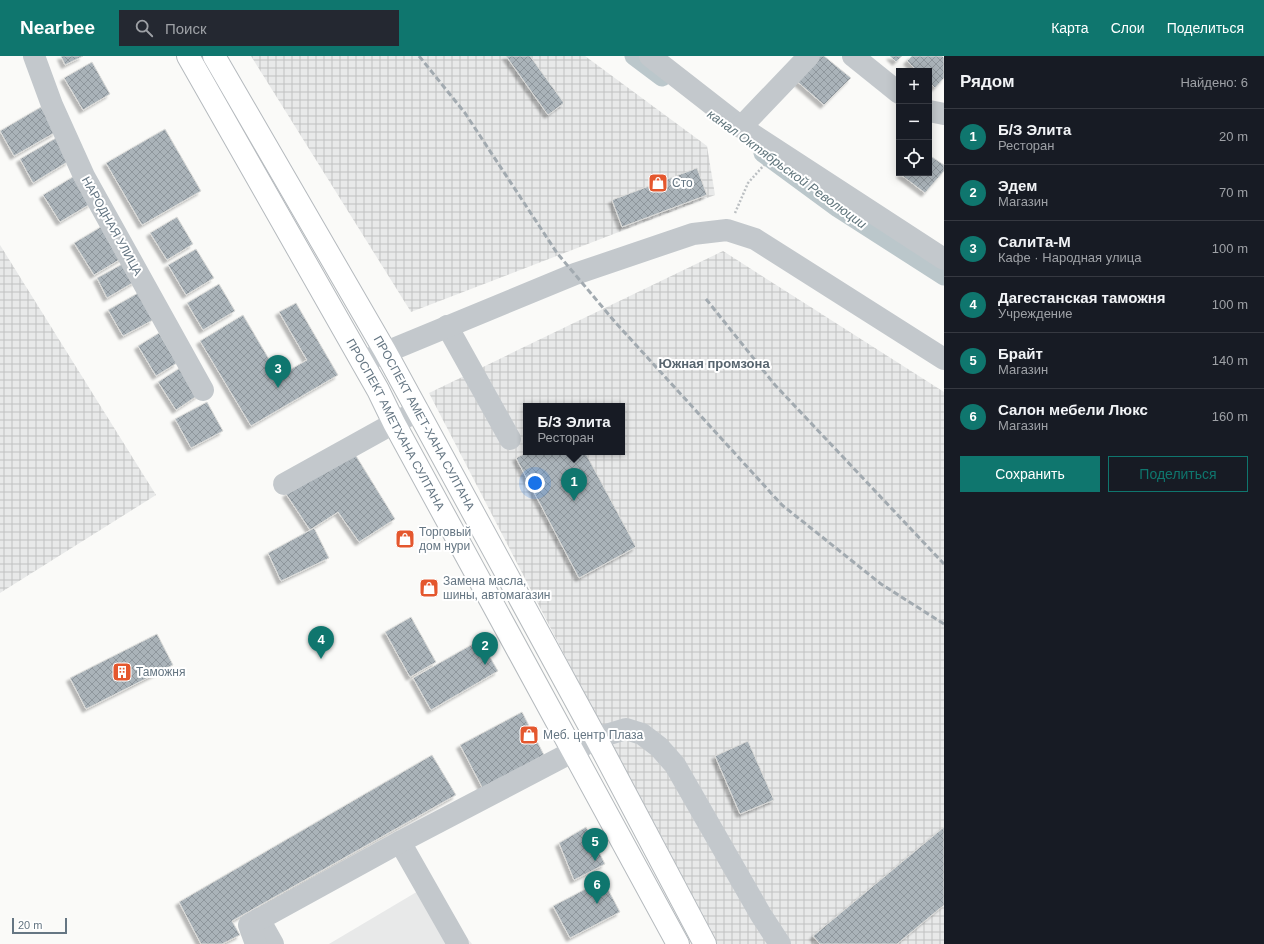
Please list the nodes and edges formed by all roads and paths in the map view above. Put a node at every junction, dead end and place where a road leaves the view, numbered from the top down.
1 (34, 56) edge
2 (188, 56) edge
3 (214, 56) edge
4 (650, 56) edge
5 (809, 56) edge
6 (853, 56) edge
7 (896, 90) edge
8 (932, 112) edge
9 (944, 114) edge
10 (741, 127) junction
11 (748, 183) dead end
12 (727, 230) junction
13 (944, 258) edge
14 (447, 326) junction
15 (385, 351) junction
16 (944, 359) edge
17 (362, 362) junction
18 (203, 390) dead end
19 (418, 411) junction
20 (394, 423) junction
21 (510, 439) dead end
22 (284, 484) dead end
23 (596, 738) junction
24 (574, 751) junction
25 (400, 842) junction
26 (260, 919) junction
27 (256, 944) edge
28 (274, 944) edge
29 (458, 944) edge
30 (678, 944) edge
31 (705, 944) edge
32 (780, 944) edge

1 - 18 street, НАРОДНАЯ УЛИЦА
2 - 17 main road, ПРОСПЕКТ АМЕТХАНА СУЛТАНА
3 - 15 main road, ПРОСПЕКТ АМЕТ-ХАНА СУЛТАНА
4 - 10 street
5 - 10 street
6 - 7 street
8 - 9 street
10 - 13 street
11 - 12 path
12 - 14 street
12 - 16 street
14 - 15 street
14 - 21 street
15 - 17 street
15 - 19 main road, ПРОСПЕКТ АМЕТ-ХАНА СУЛТАНА
17 - 20 main road, ПРОСПЕКТ АМЕТХАНА СУЛТАНА
19 - 20 street
19 - 23 main road, ПРОСПЕКТ АМЕТ-ХАНА СУЛТАНА
20 - 22 street
20 - 24 main road, ПРОСПЕКТ АМЕТХАНА СУЛТАНА
23 - 24 street
23 - 31 main road, ПРОСПЕКТ АМЕТ-ХАНА СУЛТАНА
23 - 32 street
24 - 25 street
24 - 30 main road, ПРОСПЕКТ АМЕТХАНА СУЛТАНА
25 - 26 street
25 - 29 street
26 - 27 street
26 - 28 street

